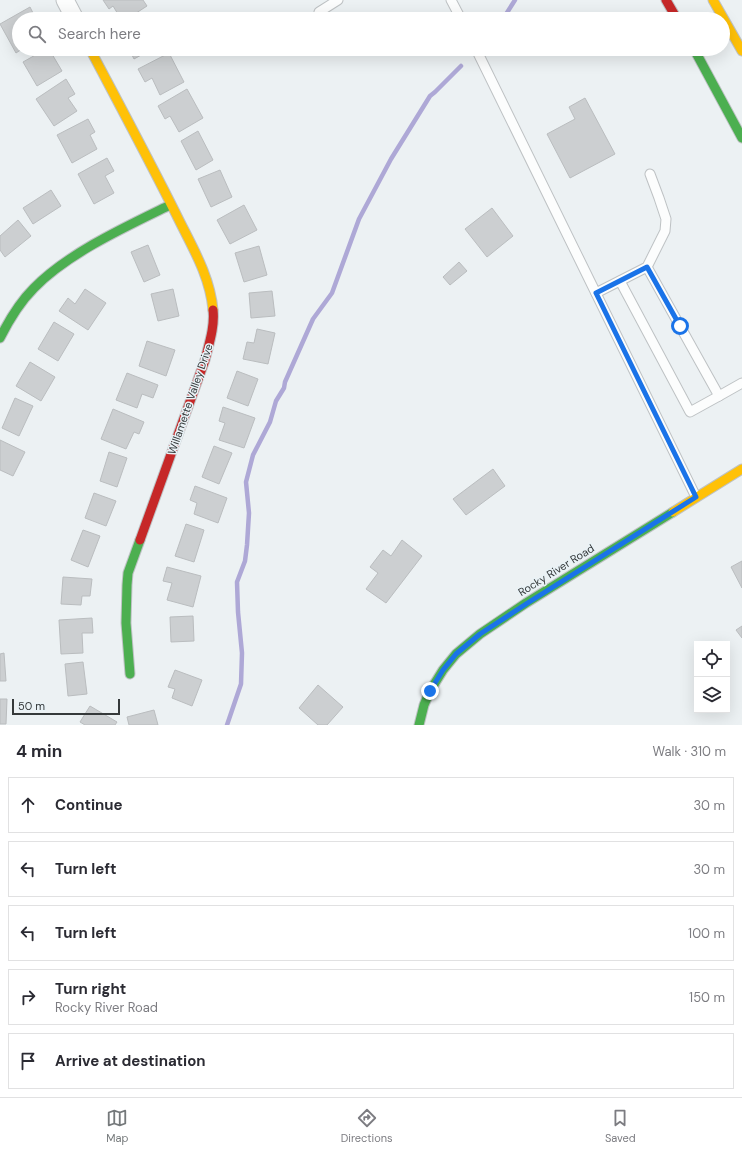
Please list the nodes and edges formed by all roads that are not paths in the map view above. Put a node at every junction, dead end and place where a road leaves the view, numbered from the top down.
1 (65, 0) edge
2 (338, 0) edge
3 (451, 0) edge
4 (666, 0) edge
5 (712, 0) edge
6 (71, 12) edge
7 (319, 12) dead end
8 (457, 12) edge
9 (673, 12) edge
10 (719, 12) edge
11 (730, 31) edge
12 (742, 52) edge
13 (94, 56) edge
14 (479, 56) edge
15 (698, 56) edge
16 (742, 138) edge
17 (650, 174) dead end
18 (170, 205) junction
19 (647, 267) junction
20 (620, 280) junction
21 (596, 293) junction
22 (0, 338) edge
23 (742, 384) edge
24 (719, 396) junction
25 (742, 469) edge
26 (696, 497) junction
27 (130, 674) dead end
28 (419, 725) edge

1 - 6 street
2 - 7 lane
3 - 8 lane
4 - 9 street
5 - 10 street
11 - 12 street
13 - 18 street, Willamette Valley Drive
14 - 21 lane
15 - 16 street
17 - 19 lane
18 - 22 street
18 - 27 street, Willamette Valley Drive
19 - 20 lane
19 - 24 lane
20 - 21 lane
20 - 24 lane
21 - 26 lane
23 - 24 lane
25 - 26 street, Rocky River Road
26 - 28 street, Rocky River Road

